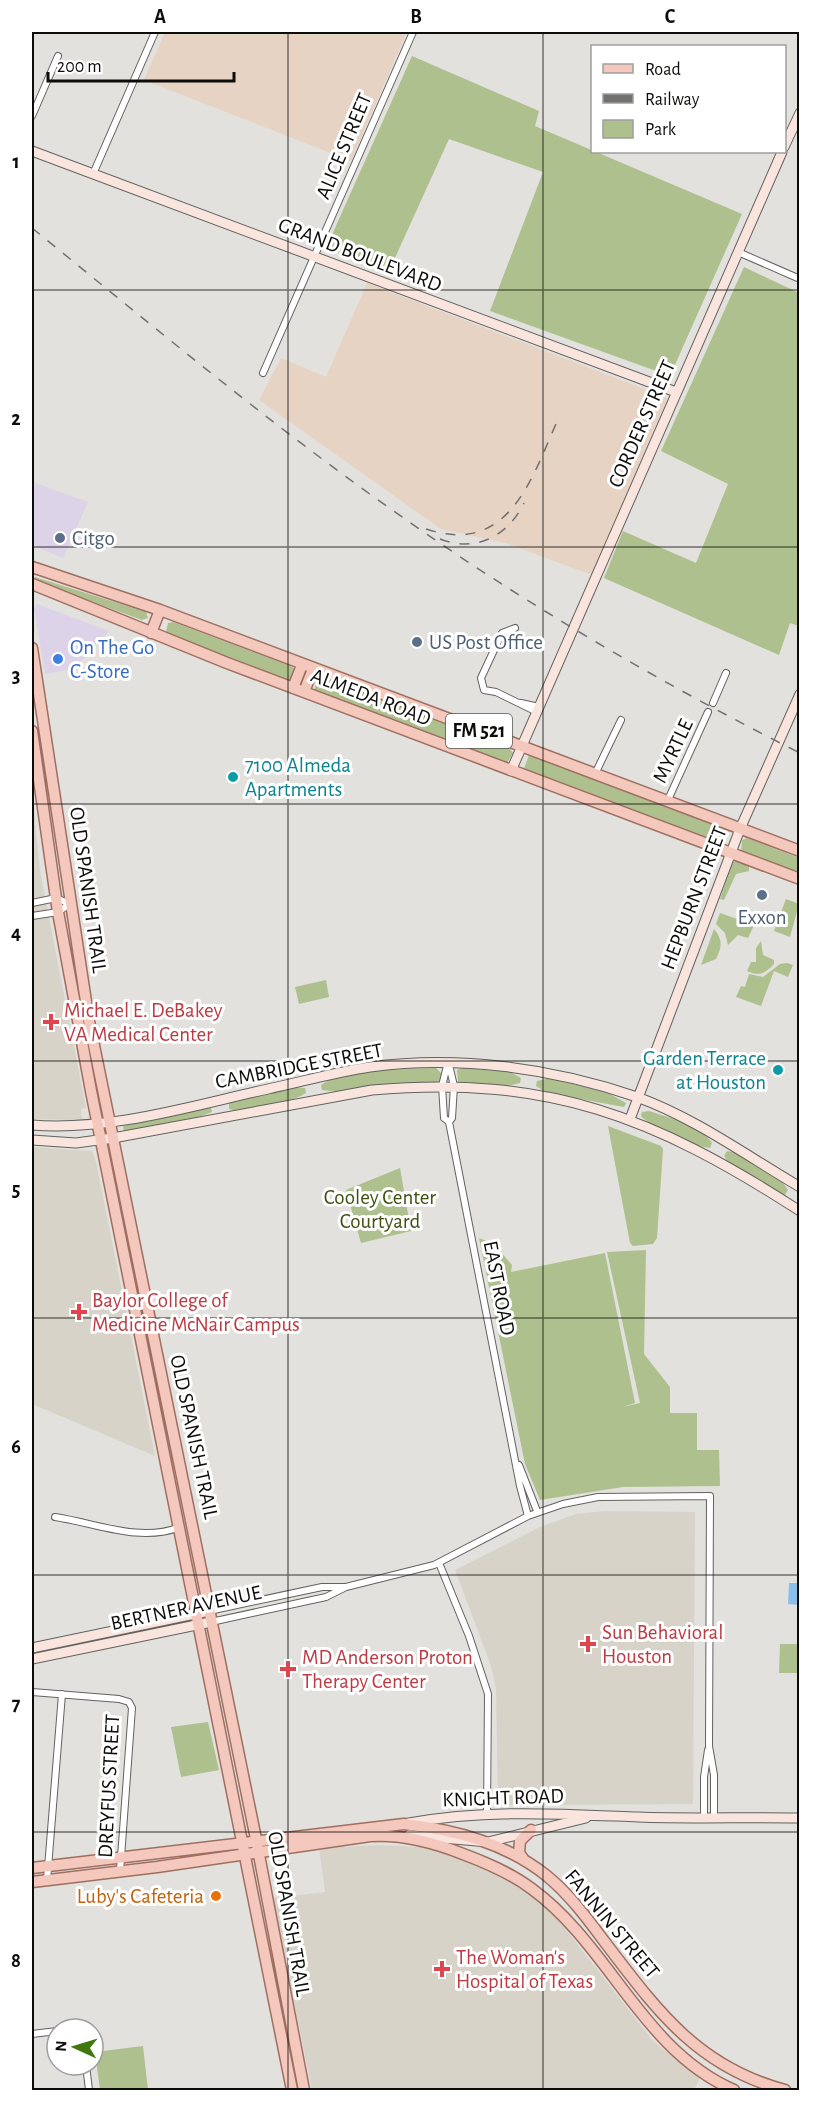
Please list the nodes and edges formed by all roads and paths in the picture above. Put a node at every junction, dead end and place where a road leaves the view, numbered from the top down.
1 (155, 32) edge
2 (413, 32) edge
3 (58, 56) dead end
4 (800, 113) edge
5 (32, 116) edge
6 (786, 143) edge
7 (32, 151) edge
8 (782, 153) edge
9 (93, 174) junction
10 (738, 252) junction
11 (313, 256) junction
12 (800, 279) edge
13 (262, 373) dead end
14 (676, 392) junction
15 (32, 567) edge
16 (32, 584) edge
17 (160, 610) junction
18 (515, 628) dead end
19 (151, 633) junction
20 (32, 648) edge
21 (307, 667) junction
22 (726, 674) dead end
23 (299, 690) junction
24 (800, 694) edge
25 (35, 695) edge
26 (521, 703) junction
27 (713, 703) dead end
28 (534, 709) junction
29 (708, 712) dead end
30 (621, 720) dead end
31 (32, 731) edge
32 (521, 747) junction
33 (511, 771) junction
34 (594, 775) junction
35 (54, 795) junction
36 (42, 797) junction
37 (667, 803) junction
38 (740, 829) junction
39 (800, 851) edge
40 (731, 854) junction
41 (800, 879) edge
42 (56, 898) junction
43 (32, 903) edge
44 (70, 904) junction
45 (58, 912) junction
46 (32, 916) edge
47 (84, 1022) junction
48 (448, 1062) junction
49 (530, 1070) junction
50 (311, 1080) junction
51 (442, 1086) junction
52 (454, 1086) junction
53 (527, 1091) junction
54 (638, 1098) junction
55 (316, 1100) junction
56 (630, 1119) junction
57 (110, 1122) junction
58 (449, 1122) junction
59 (98, 1124) junction
60 (32, 1125) edge
61 (113, 1138) junction
62 (32, 1140) edge
63 (101, 1140) junction
64 (723, 1141) junction
65 (712, 1158) junction
66 (800, 1187) edge
67 (789, 1204) junction
68 (800, 1211) edge
69 (142, 1278) junction
70 (130, 1281) junction
71 (517, 1461) junction
72 (537, 1511) junction
73 (55, 1516) dead end
74 (528, 1516) junction
75 (193, 1524) junction
76 (179, 1527) junction
77 (439, 1563) junction
78 (346, 1587) junction
79 (210, 1616) junction
80 (197, 1619) junction
81 (32, 1648) edge
82 (32, 1659) edge
83 (32, 1692) edge
84 (62, 1695) junction
85 (235, 1739) junction
86 (222, 1741) junction
87 (487, 1815) junction
88 (603, 1815) junction
89 (709, 1817) junction
90 (800, 1818) edge
91 (404, 1824) junction
92 (531, 1830) junction
93 (357, 1833) junction
94 (396, 1834) junction
95 (256, 1840) junction
96 (243, 1841) junction
97 (488, 1842) junction
98 (258, 1851) junction
99 (245, 1853) junction
100 (120, 1857) junction
101 (524, 1860) junction
102 (48, 1866) junction
103 (32, 1868) edge
104 (120, 1871) junction
105 (548, 1877) junction
106 (47, 1880) junction
107 (32, 1882) edge
108 (534, 1890) junction
109 (275, 1977) junction
110 (280, 2033) junction
111 (297, 2057) junction
112 (295, 2076) junction
113 (732, 2090) edge
114 (292, 2091) edge
115 (304, 2091) edge
116 (785, 2091) edge

1 - 9 street
2 - 11 street, ALICE STREET
3 - 5 street
4 - 6 street
7 - 9 street, GRAND BOULEVARD
8 - 10 street, CORDER STREET
9 - 11 street, GRAND BOULEVARD
10 - 12 street
10 - 14 street, CORDER STREET
11 - 13 street, ALICE STREET
11 - 14 street, GRAND BOULEVARD
14 - 28 street, CORDER STREET
15 - 17 main road, ALMEDA ROAD / FM 521
16 - 19 main road, ALMEDA ROAD / FM 521
17 - 19 main road
17 - 21 main road, ALMEDA ROAD / FM 521
18 - 26 street
19 - 23 main road, ALMEDA ROAD / FM 521
20 - 25 main road, OLD SPANISH TRAIL
21 - 23 main road
21 - 32 main road, ALMEDA ROAD / FM 521
22 - 27 street, MYRTLE
23 - 33 main road, ALMEDA ROAD / FM 521
24 - 38 street, HEPBURN STREET
25 - 35 main road, OLD SPANISH TRAIL
26 - 28 street
26 - 28 street
28 - 32 street, CORDER STREET
29 - 37 street, MYRTLE
30 - 34 street
31 - 36 main road, OLD SPANISH TRAIL
32 - 33 street, CORDER STREET
32 - 34 main road, ALMEDA ROAD / FM 521
33 - 40 main road, ALMEDA ROAD / FM 521
34 - 37 main road, ALMEDA ROAD / FM 521
35 - 36 main road
35 - 44 main road, OLD SPANISH TRAIL
36 - 42 main road, OLD SPANISH TRAIL
37 - 38 main road, ALMEDA ROAD / FM 521
38 - 39 main road, ALMEDA ROAD / FM 521
38 - 40 street, HEPBURN STREET
40 - 41 main road, ALMEDA ROAD / FM 521
40 - 54 street, HEPBURN STREET
42 - 43 street
42 - 44 street
42 - 45 main road, OLD SPANISH TRAIL
44 - 45 street
44 - 47 main road, OLD SPANISH TRAIL
45 - 46 street
45 - 47 main road, OLD SPANISH TRAIL
47 - 57 main road, OLD SPANISH TRAIL
47 - 59 main road, OLD SPANISH TRAIL
48 - 49 street, CAMBRIDGE STREET
48 - 50 street, CAMBRIDGE STREET
48 - 51 street, EAST ROAD
48 - 52 street, EAST ROAD
49 - 53 street
49 - 54 street, CAMBRIDGE STREET
50 - 55 street
50 - 57 street, CAMBRIDGE STREET
51 - 52 street, CAMBRIDGE STREET
51 - 55 street, CAMBRIDGE STREET
51 - 58 street, EAST ROAD
52 - 53 street, CAMBRIDGE STREET
52 - 58 street, EAST ROAD
53 - 56 street, CAMBRIDGE STREET
54 - 56 street, HEPBURN STREET
54 - 64 street, CAMBRIDGE STREET
55 - 61 street, CAMBRIDGE STREET
56 - 65 street, CAMBRIDGE STREET
57 - 59 street, CAMBRIDGE STREET
57 - 61 main road, OLD SPANISH TRAIL
58 - 71 street, EAST ROAD
59 - 60 street, CAMBRIDGE STREET
59 - 63 main road, OLD SPANISH TRAIL
61 - 63 street, CAMBRIDGE STREET
61 - 69 main road, OLD SPANISH TRAIL
62 - 63 street, CAMBRIDGE STREET
63 - 70 main road, OLD SPANISH TRAIL
64 - 65 street
64 - 66 street, CAMBRIDGE STREET
65 - 67 street, CAMBRIDGE STREET
66 - 67 street
67 - 68 street, CAMBRIDGE STREET
69 - 70 main road
69 - 75 main road, OLD SPANISH TRAIL
70 - 76 main road, OLD SPANISH TRAIL
71 - 72 street, EAST ROAD
71 - 74 street, EAST ROAD
72 - 74 street, BERTNER AVENUE
72 - 89 street, BERTNER AVENUE
73 - 76 street
74 - 77 street, BERTNER AVENUE
75 - 76 street
75 - 79 main road, OLD SPANISH TRAIL
76 - 80 main road, OLD SPANISH TRAIL
77 - 78 street, BERTNER AVENUE
77 - 87 street
78 - 79 street, BERTNER AVENUE
78 - 79 street, BERTNER AVENUE
79 - 80 street, BERTNER AVENUE
79 - 85 main road, OLD SPANISH TRAIL
80 - 81 street, BERTNER AVENUE
80 - 82 street, BERTNER AVENUE
80 - 86 main road, OLD SPANISH TRAIL
83 - 84 street
84 - 100 street, DREYFUS STREET
84 - 102 street
85 - 86 main road
85 - 95 main road, OLD SPANISH TRAIL
86 - 96 main road, OLD SPANISH TRAIL
87 - 88 street, KNIGHT ROAD
87 - 91 street, KNIGHT ROAD
88 - 89 street, KNIGHT ROAD
88 - 92 street, KNIGHT ROAD
89 - 90 street, KNIGHT ROAD
91 - 93 main road, FANNIN STREET
91 - 97 main road, FANNIN STREET
92 - 97 street, KNIGHT ROAD
92 - 101 main road
93 - 94 main road, FANNIN STREET
93 - 95 main road, FANNIN STREET
93 - 98 main road, FANNIN STREET
94 - 97 street, KNIGHT ROAD
94 - 108 main road, FANNIN STREET
95 - 96 main road, FANNIN STREET
95 - 98 main road, OLD SPANISH TRAIL
96 - 99 main road, OLD SPANISH TRAIL
96 - 100 main road, FANNIN STREET
97 - 101 main road, FANNIN STREET
98 - 99 main road, FANNIN STREET
98 - 109 main road, OLD SPANISH TRAIL
99 - 104 main road, FANNIN STREET
99 - 109 main road, OLD SPANISH TRAIL
100 - 102 main road, FANNIN STREET
100 - 104 street, DREYFUS STREET
101 - 105 main road, FANNIN STREET
102 - 103 main road, FANNIN STREET
102 - 106 street
104 - 106 main road, FANNIN STREET
105 - 108 main road
105 - 116 main road, FANNIN STREET
106 - 107 main road, FANNIN STREET
108 - 113 main road, FANNIN STREET
109 - 110 main road, OLD SPANISH TRAIL
109 - 111 main road, OLD SPANISH TRAIL
110 - 111 main road
110 - 112 main road, OLD SPANISH TRAIL
111 - 112 main road, OLD SPANISH TRAIL
112 - 114 main road, OLD SPANISH TRAIL
112 - 115 main road, OLD SPANISH TRAIL

